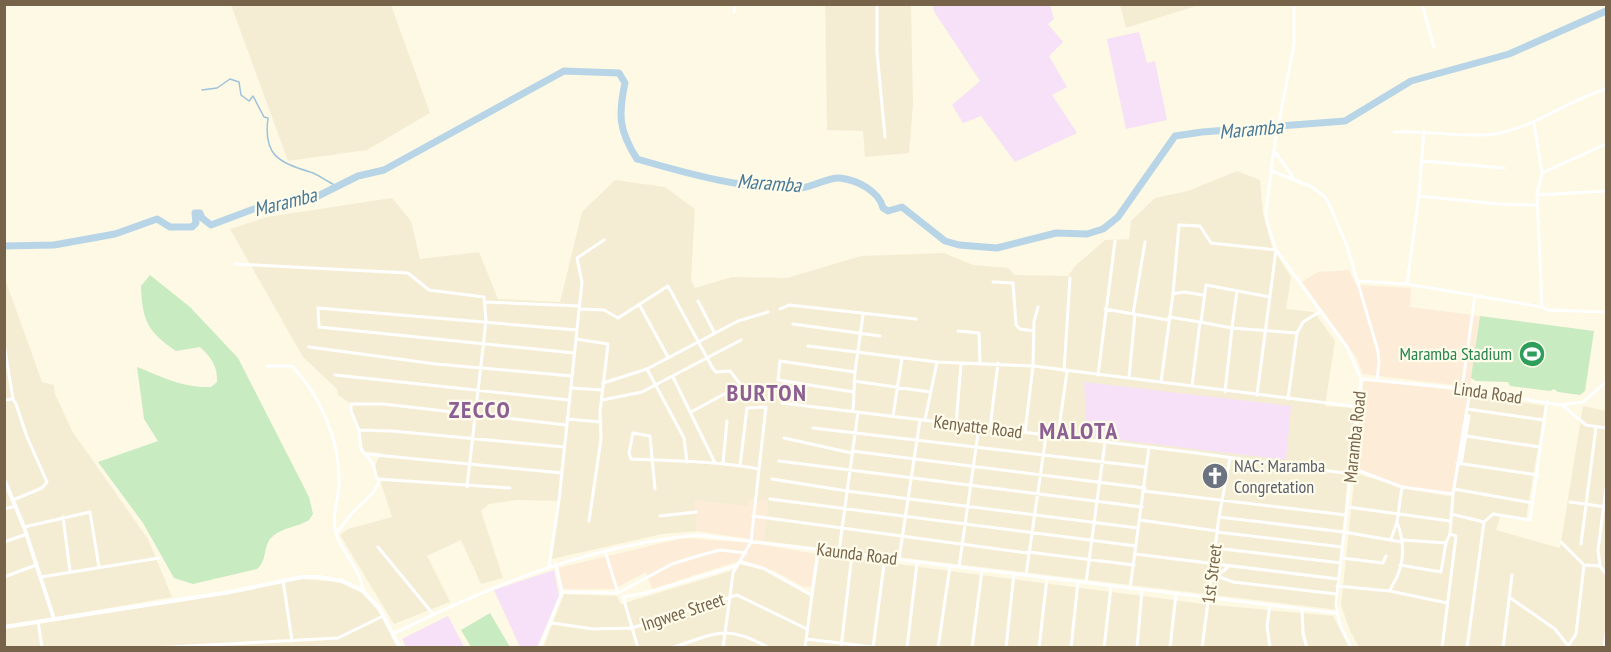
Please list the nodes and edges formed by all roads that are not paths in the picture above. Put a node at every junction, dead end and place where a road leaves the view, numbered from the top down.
1 (736, 4) edge
2 (877, 4) edge
3 (1294, 4) edge
4 (1422, 4) edge
5 (734, 12) dead end
6 (1434, 47) dead end
7 (1606, 89) edge
8 (1534, 124) junction
9 (1424, 131) junction
10 (1394, 132) dead end
11 (885, 137) dead end
12 (1606, 144) edge
13 (1275, 152) junction
14 (1423, 161) junction
15 (1504, 168) dead end
16 (1272, 171) junction
17 (1542, 173) junction
18 (1293, 177) junction
19 (1606, 191) edge
20 (1419, 195) junction
21 (1537, 195) junction
22 (1537, 205) junction
23 (604, 240) dead end
24 (1115, 241) dead end
25 (1145, 242) dead end
26 (1276, 250) junction
27 (234, 264) dead end
28 (1070, 278) dead end
29 (1358, 281) junction
30 (993, 282) dead end
31 (1407, 284) junction
32 (1237, 291) junction
33 (1173, 294) junction
34 (1203, 295) junction
35 (1475, 295) junction
36 (1270, 297) junction
37 (698, 301) dead end
38 (485, 302) junction
39 (639, 304) junction
40 (1038, 307) dead end
41 (1542, 307) junction
42 (579, 308) junction
43 (780, 309) dead end
44 (1105, 309) junction
45 (1321, 311) junction
46 (768, 312) dead end
47 (1606, 312) edge
48 (1134, 314) junction
49 (863, 315) junction
50 (1169, 318) junction
51 (916, 319) dead end
52 (486, 321) junction
53 (1200, 322) junction
54 (793, 324) dead end
55 (1232, 328) junction
56 (1265, 329) junction
57 (577, 330) junction
58 (958, 331) dead end
59 (1035, 331) junction
60 (714, 332) junction
61 (1297, 333) junction
62 (860, 334) junction
63 (880, 336) dead end
64 (576, 339) junction
65 (741, 340) dead end
66 (698, 341) junction
67 (483, 343) junction
68 (4, 344) edge
69 (808, 346) dead end
70 (309, 347) dead end
71 (5, 351) edge
72 (858, 352) junction
73 (574, 353) junction
74 (668, 357) junction
75 (707, 358) junction
76 (902, 358) junction
77 (937, 362) junction
78 (961, 363) junction
79 (980, 363) junction
80 (998, 363) junction
81 (267, 366) dead end
82 (1033, 366) junction
83 (480, 368) junction
84 (647, 369) junction
85 (855, 372) junction
86 (1066, 372) junction
87 (10, 373) junction
88 (4, 374) edge
89 (335, 375) dead end
90 (1098, 375) junction
91 (572, 376) junction
92 (673, 377) junction
93 (1129, 378) junction
94 (1361, 379) junction
95 (1377, 380) junction
96 (854, 381) junction
97 (1161, 382) junction
98 (1606, 382) edge
99 (603, 383) junction
100 (655, 385) junction
101 (1192, 386) junction
102 (896, 387) junction
103 (570, 388) junction
104 (1462, 389) junction
105 (602, 390) junction
106 (1470, 390) junction
107 (479, 392) junction
108 (854, 392) junction
109 (930, 392) junction
110 (1225, 392) junction
111 (1257, 395) junction
112 (13, 399) junction
113 (1288, 399) junction
114 (4, 400) edge
115 (568, 400) junction
116 (602, 400) junction
117 (1547, 401) junction
118 (782, 403) dead end
119 (1562, 405) junction
120 (1359, 407) junction
121 (1467, 409) junction
122 (853, 411) junction
123 (691, 412) junction
124 (858, 412) junction
125 (475, 414) junction
126 (893, 416) junction
127 (1469, 416) dead end
128 (566, 419) junction
129 (920, 420) junction
130 (925, 420) junction
131 (1544, 420) junction
132 (727, 421) dead end
133 (601, 422) junction
134 (566, 425) junction
135 (956, 425) junction
136 (979, 427) junction
137 (813, 428) dead end
138 (990, 428) junction
139 (1596, 428) junction
140 (1606, 428) edge
141 (359, 430) junction
142 (1024, 432) junction
143 (855, 433) junction
144 (1058, 435) junction
145 (1046, 436) junction
146 (1466, 436) junction
147 (472, 438) junction
148 (784, 438) dead end
149 (916, 441) junction
150 (1105, 442) junction
151 (564, 447) junction
152 (1149, 447) junction
153 (1540, 447) junction
154 (976, 449) junction
155 (852, 452) junction
156 (365, 454) junction
157 (1043, 456) junction
158 (1230, 458) junction
159 (651, 460) junction
160 (913, 460) junction
161 (778, 461) dead end
162 (687, 462) junction
163 (715, 463) junction
164 (1101, 463) junction
165 (1459, 463) junction
166 (470, 464) junction
167 (723, 464) junction
168 (740, 466) junction
169 (1146, 467) junction
170 (973, 468) junction
171 (1352, 468) junction
172 (759, 470) junction
173 (850, 471) junction
174 (562, 473) junction
175 (1351, 474) junction
176 (1538, 475) junction
177 (1040, 476) junction
178 (4, 479) edge
179 (772, 479) dead end
180 (909, 479) junction
181 (380, 480) junction
182 (1099, 482) junction
183 (467, 487) junction
184 (970, 487) junction
185 (1402, 487) junction
186 (510, 488) dead end
187 (654, 489) dead end
188 (1606, 489) edge
189 (1144, 490) junction
190 (847, 491) junction
191 (1453, 492) junction
192 (1037, 494) junction
193 (907, 498) junction
194 (770, 499) dead end
195 (13, 500) junction
196 (1222, 500) junction
197 (1096, 502) junction
198 (1570, 502) dead end
199 (1533, 503) junction
200 (1587, 504) junction
201 (967, 505) junction
202 (16, 506) junction
203 (1142, 507) junction
204 (1347, 507) junction
205 (1605, 507) edge
206 (4, 509) edge
207 (844, 510) junction
208 (696, 512) dead end
209 (1034, 513) junction
210 (1398, 513) junction
211 (1450, 514) junction
212 (1346, 515) junction
213 (660, 516) dead end
214 (753, 516) junction
215 (63, 517) junction
216 (1219, 517) junction
217 (904, 518) junction
218 (1140, 520) junction
219 (589, 521) dead end
220 (1093, 521) junction
221 (1450, 521) junction
222 (1397, 522) junction
223 (1484, 522) junction
224 (964, 525) junction
225 (24, 527) junction
226 (1138, 528) junction
227 (841, 529) junction
228 (1217, 532) junction
229 (1344, 532) junction
230 (1031, 533) junction
231 (27, 534) junction
232 (336, 534) junction
233 (1450, 534) junction
234 (901, 537) junction
235 (1391, 539) junction
236 (1091, 540) junction
237 (1403, 541) junction
238 (4, 542) edge
239 (751, 542) junction
240 (1561, 542) dead end
241 (1446, 543) junction
242 (962, 544) junction
243 (1581, 544) dead end
244 (378, 546) dead end
245 (1136, 546) junction
246 (1342, 547) junction
247 (1215, 548) junction
248 (818, 549) junction
249 (605, 551) junction
250 (839, 551) junction
251 (746, 553) junction
252 (852, 553) junction
253 (1028, 553) junction
254 (1135, 554) junction
255 (1386, 556) dead end
256 (885, 557) junction
257 (159, 558) dead end
258 (899, 559) junction
259 (1089, 560) junction
260 (1341, 561) junction
261 (739, 562) junction
262 (917, 562) junction
263 (556, 564) junction
264 (1213, 564) junction
265 (36, 565) junction
266 (1134, 565) junction
267 (1400, 565) junction
268 (1584, 565) junction
269 (549, 566) junction
270 (735, 566) junction
271 (950, 566) junction
272 (1600, 566) junction
273 (99, 567) junction
274 (958, 567) junction
275 (1228, 567) junction
276 (982, 570) junction
277 (70, 571) junction
278 (1014, 573) junction
279 (1606, 574) edge
280 (1026, 575) junction
281 (1512, 575) dead end
282 (1217, 576) junction
283 (4, 577) edge
284 (41, 577) junction
285 (1047, 578) junction
286 (1338, 579) junction
287 (283, 580) junction
288 (1078, 582) junction
289 (1210, 583) junction
290 (1086, 584) junction
291 (1337, 586) junction
292 (1111, 587) junction
293 (1130, 589) junction
294 (363, 591) junction
295 (1142, 591) junction
296 (1390, 591) junction
297 (562, 592) junction
298 (618, 593) junction
299 (1176, 594) junction
300 (1336, 594) junction
301 (811, 595) junction
302 (730, 596) junction
303 (623, 597) junction
304 (1509, 597) junction
305 (1209, 598) junction
306 (1448, 603) junction
307 (1270, 605) junction
308 (1302, 609) junction
309 (1336, 613) junction
310 (433, 614) junction
311 (383, 616) junction
312 (54, 619) junction
313 (38, 621) junction
314 (552, 623) junction
315 (4, 627) edge
316 (632, 628) junction
317 (807, 629) junction
318 (726, 631) junction
319 (393, 634) junction
320 (1606, 634) edge
321 (806, 639) junction
322 (292, 641) junction
323 (841, 646) edge
324 (1569, 647) edge
325 (42, 648) edge
326 (152, 648) edge
327 (399, 648) edge
328 (540, 648) edge
329 (638, 648) edge
330 (671, 648) edge
331 (723, 648) edge
332 (770, 648) edge
333 (805, 648) edge
334 (873, 648) edge
335 (907, 648) edge
336 (938, 648) edge
337 (972, 648) edge
338 (1006, 648) edge
339 (1039, 648) edge
340 (1071, 648) edge
341 (1104, 648) edge
342 (1137, 648) edge
343 (1170, 648) edge
344 (1202, 648) edge
345 (1270, 648) edge
346 (1307, 648) edge
347 (1352, 648) edge
348 (1442, 648) edge
349 (1467, 648) edge
350 (1503, 648) edge
351 (1604, 648) edge

1 - 5 street
2 - 11 street
3 - 13 street, Maramba Road
4 - 6 street
7 - 8 street
8 - 9 street
8 - 17 street
9 - 10 street
9 - 14 street
12 - 17 street
13 - 16 street, Maramba Road
13 - 18 street
14 - 15 street
14 - 20 street
16 - 18 street
16 - 26 street, Maramba Road
17 - 21 street
18 - 29 street
19 - 21 street
20 - 22 street
20 - 31 street
21 - 22 street
22 - 41 street
23 - 42 street
24 - 44 street
25 - 48 street
26 - 33 street
26 - 36 street
26 - 45 street, Maramba Road
27 - 38 street
28 - 86 street
29 - 31 street
29 - 95 street
30 - 59 street
31 - 35 street
32 - 34 street
32 - 36 street
32 - 55 street
33 - 34 street
33 - 50 street
34 - 53 street
35 - 41 street
35 - 104 street
36 - 56 street
37 - 60 street
38 - 42 street
38 - 52 street
39 - 42 street
39 - 66 street
39 - 74 street
40 - 59 street
41 - 47 street
42 - 57 street
43 - 49 street
44 - 48 street
44 - 90 street
45 - 61 street
45 - 94 street, Maramba Road
46 - 60 street
48 - 50 street
48 - 93 street
49 - 51 street
49 - 62 street
50 - 53 street
50 - 97 street
52 - 57 street
52 - 67 street
52 - 67 street
53 - 55 street
53 - 101 street
54 - 62 street
55 - 56 street
55 - 110 street
56 - 61 street
56 - 111 street
57 - 64 street
58 - 79 street
59 - 82 street
60 - 66 street
61 - 113 street
62 - 63 street
62 - 72 street
64 - 73 street
64 - 99 street
65 - 75 street
66 - 74 street
66 - 75 street
67 - 73 street
67 - 83 street
68 - 71 street
69 - 72 street
70 - 83 street
71 - 87 street
72 - 76 street
72 - 85 street
73 - 91 street
74 - 84 street
75 - 92 street
75 - 123 street
76 - 77 street
76 - 102 street
77 - 78 street
77 - 109 street
78 - 79 street
78 - 135 street
79 - 80 street
80 - 82 street
80 - 138 street
81 - 232 street
82 - 86 street
82 - 142 street
83 - 91 street
83 - 107 street
84 - 99 street
84 - 100 street
85 - 96 street
85 - 108 street
86 - 90 street
86 - 144 street
87 - 88 street
87 - 112 street
89 - 107 street
90 - 93 street
91 - 103 street
92 - 100 street
92 - 123 street
93 - 97 street
94 - 95 street, Linda Road
94 - 120 street, Maramba Road
95 - 104 street, Linda Road
96 - 102 street
96 - 108 street
97 - 101 street
98 - 119 street
99 - 105 street
100 - 116 street
100 - 162 street
101 - 110 street
102 - 109 street
102 - 126 street
103 - 105 street
103 - 115 street
104 - 106 street, Linda Road
105 - 116 street
106 - 117 street, Linda Road
106 - 121 street
107 - 115 street
107 - 125 street
108 - 122 street
109 - 130 street
110 - 111 street
111 - 113 street
112 - 114 street
112 - 195 street
113 - 120 street
115 - 128 street
116 - 133 street
117 - 119 street, Linda Road
117 - 131 street
118 - 122 street, Kenyatte Road
119 - 139 street
120 - 171 street, Maramba Road
121 - 131 street
121 - 165 street
122 - 124 street, Kenyatte Road
123 - 163 street
124 - 126 street, Kenyatte Road
124 - 143 street
125 - 134 street
125 - 141 street
125 - 147 street
126 - 129 street, Kenyatte Road
127 - 146 street
128 - 133 street
128 - 134 street
129 - 130 street, Kenyatte Road
129 - 149 street
130 - 135 street, Kenyatte Road
131 - 153 street
132 - 167 street
133 - 219 street
134 - 151 street
135 - 136 street, Kenyatte Road
136 - 138 street, Kenyatte Road
136 - 154 street
137 - 143 street
138 - 142 street, Kenyatte Road
139 - 140 street
139 - 200 street
141 - 147 street
141 - 156 street
142 - 145 street, Kenyatte Road
143 - 149 street
143 - 155 street
144 - 145 street, Kenyatte Road
144 - 150 street, Kenyatte Road
145 - 157 street
146 - 153 street
146 - 165 street
147 - 151 street
147 - 166 street
148 - 155 street
149 - 154 street
149 - 160 street
150 - 152 street, Kenyatte Road
150 - 164 street
151 - 174 street
152 - 158 street, Kenyatte Road
152 - 169 street
153 - 176 street
154 - 157 street
154 - 170 street
155 - 160 street
155 - 173 street
156 - 166 street
156 - 181 street
157 - 164 street
157 - 177 street
158 - 175 street, Kenyatte Road
158 - 196 street, 1st Street
159 - 159 street
159 - 162 street
159 - 187 street
160 - 170 street
160 - 180 street
161 - 173 street
162 - 163 street
163 - 167 street
164 - 169 street
164 - 182 street
165 - 176 street
165 - 191 street
166 - 174 street
166 - 183 street
167 - 168 street
168 - 172 street
168 - 172 street
169 - 189 street
170 - 177 street
170 - 184 street
171 - 175 street, Maramba Road
171 - 185 street
172 - 214 street
173 - 180 street
173 - 190 street
174 - 269 street
175 - 204 street, Maramba Road
176 - 199 street
177 - 182 street
177 - 192 street
178 - 195 street
179 - 190 street
180 - 184 street
180 - 193 street
181 - 183 street
181 - 232 street
182 - 189 street
182 - 197 street
183 - 186 street
184 - 192 street
184 - 201 street
185 - 191 street
185 - 210 street
188 - 205 street
189 - 196 street
189 - 203 street
190 - 193 street
190 - 207 street
191 - 199 street
191 - 211 street
192 - 197 street
192 - 209 street
193 - 201 street
193 - 217 street
194 - 207 street
195 - 202 street
196 - 212 street
196 - 216 street, 1st Street
197 - 203 street
197 - 220 street
198 - 200 street
199 - 223 street
200 - 205 street
200 - 243 street
201 - 209 street
201 - 224 street
202 - 206 street
202 - 225 street
203 - 218 street
204 - 210 street
204 - 212 street, Maramba Road
205 - 272 street
207 - 217 street
207 - 227 street
208 - 213 street
209 - 220 street
209 - 230 street
210 - 221 street
210 - 222 street
211 - 221 street
211 - 223 street
212 - 229 street, Maramba Road
214 - 227 street
214 - 239 street
215 - 225 street
215 - 273 street
215 - 277 street
216 - 228 street, 1st Street
216 - 229 street
217 - 224 street
217 - 234 street
218 - 226 street
218 - 228 street
220 - 226 street
220 - 236 street
221 - 233 street
222 - 235 street
222 - 237 street
223 - 349 street
224 - 230 street
224 - 242 street
225 - 231 street
226 - 245 street
227 - 234 street
227 - 250 street
228 - 246 street
228 - 247 street, 1st Street
229 - 235 street
229 - 246 street, Maramba Road
230 - 236 street
230 - 253 street
231 - 238 street
231 - 265 street
232 - 294 street
233 - 241 street
233 - 306 street
234 - 242 street
234 - 258 street
235 - 237 street
236 - 245 street
236 - 259 street
237 - 241 street
237 - 267 street
239 - 248 street, Kaunda Road
239 - 249 street, Kaunda Road
239 - 251 street
240 - 268 street
241 - 267 street
242 - 253 street
242 - 274 street
244 - 310 street
245 - 254 street
246 - 260 street, Maramba Road
247 - 260 street
247 - 264 street, 1st Street
248 - 250 street, Kaunda Road
248 - 301 street
249 - 263 street, Kaunda Road
249 - 298 street
250 - 252 street, Kaunda Road
251 - 261 street
251 - 298 street
252 - 256 street, Kaunda Road
252 - 323 street
253 - 259 street
253 - 280 street
254 - 264 street
254 - 266 street
255 - 260 street
256 - 258 street, Kaunda Road
256 - 334 street
257 - 273 street
258 - 262 street, Kaunda Road
259 - 266 street
259 - 290 street
260 - 286 street, Maramba Road
261 - 270 street
261 - 301 street
262 - 271 street, Kaunda Road
262 - 335 street
263 - 269 street, Kaunda Road
263 - 297 street
264 - 275 street
264 - 289 street, 1st Street
265 - 283 street
265 - 284 street
266 - 293 street
267 - 296 street
268 - 272 street
268 - 324 street
269 - 310 street, Kaunda Road
270 - 302 street
270 - 303 street
271 - 274 street, Kaunda Road
271 - 336 street
272 - 279 street
273 - 277 street
274 - 276 street, Kaunda Road
275 - 282 street
275 - 286 street
276 - 278 street, Kaunda Road
276 - 337 street
277 - 284 street
278 - 280 street, Kaunda Road
278 - 338 street
280 - 285 street, Kaunda Road
281 - 304 street
282 - 289 street
282 - 300 street
284 - 312 street
285 - 288 street, Kaunda Road
285 - 339 street
286 - 291 street, Maramba Road
287 - 294 street
287 - 312 street
287 - 322 street
288 - 290 street, Kaunda Road
288 - 340 street
289 - 305 street, 1st Street
290 - 292 street, Kaunda Road
291 - 296 street
291 - 300 street, Maramba Road
292 - 293 street, Kaunda Road
292 - 341 street
293 - 295 street, Kaunda Road
294 - 311 street
295 - 299 street, Kaunda Road
295 - 342 street
296 - 306 street
297 - 298 street
297 - 314 street
298 - 303 street
299 - 305 street, Kaunda Road
299 - 343 street
300 - 309 street, Maramba Road
301 - 317 street
302 - 316 street, Ingwee Street
302 - 317 street, Ingwee Street
302 - 318 street
303 - 316 street
304 - 324 street
304 - 350 street
305 - 307 street, Kaunda Road
305 - 344 street, 1st Street
306 - 348 street
307 - 308 street, Kaunda Road
307 - 345 street
308 - 309 street, Kaunda Road
308 - 346 street
309 - 347 street, Maramba Road
310 - 319 street, Kaunda Road
311 - 319 street
311 - 322 street
312 - 313 street
313 - 315 street
313 - 325 street
314 - 316 street, Ingwee Street
314 - 328 street
316 - 329 street
317 - 321 street
318 - 330 street
318 - 331 street
318 - 332 street
319 - 327 street
320 - 351 street
321 - 323 street
321 - 333 street
322 - 326 street
323 - 334 street

